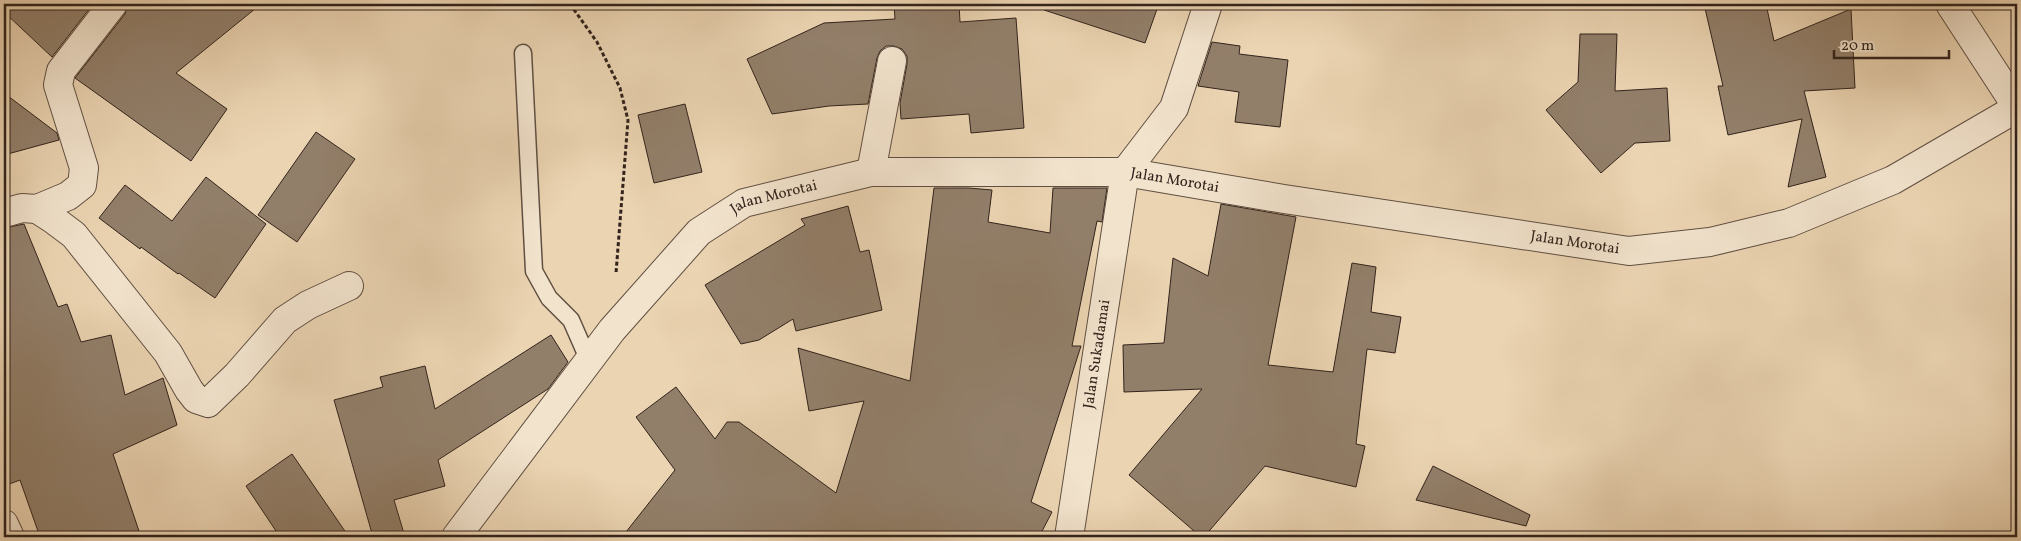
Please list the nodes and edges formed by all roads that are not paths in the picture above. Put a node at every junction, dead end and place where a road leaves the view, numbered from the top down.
1 (113, 4) edge
2 (1208, 4) edge
3 (1950, 4) edge
4 (523, 53) dead end
5 (892, 61) dead end
6 (2017, 107) edge
7 (871, 172) junction
8 (1125, 172) junction
9 (36, 209) junction
10 (4, 213) edge
11 (349, 286) dead end
12 (589, 361) junction
13 (4, 524) edge
14 (10, 537) edge
15 (456, 537) edge
16 (1069, 537) edge

1 - 9 street
2 - 8 street
3 - 6 street
4 - 12 lane
5 - 7 street
6 - 8 street, Jalan Morotai
7 - 8 street, Jalan Morotai
7 - 12 street, Jalan Morotai
8 - 16 street, Jalan Sukadamai
9 - 10 street
9 - 11 street
12 - 15 street, Jalan Morotai
13 - 14 street

